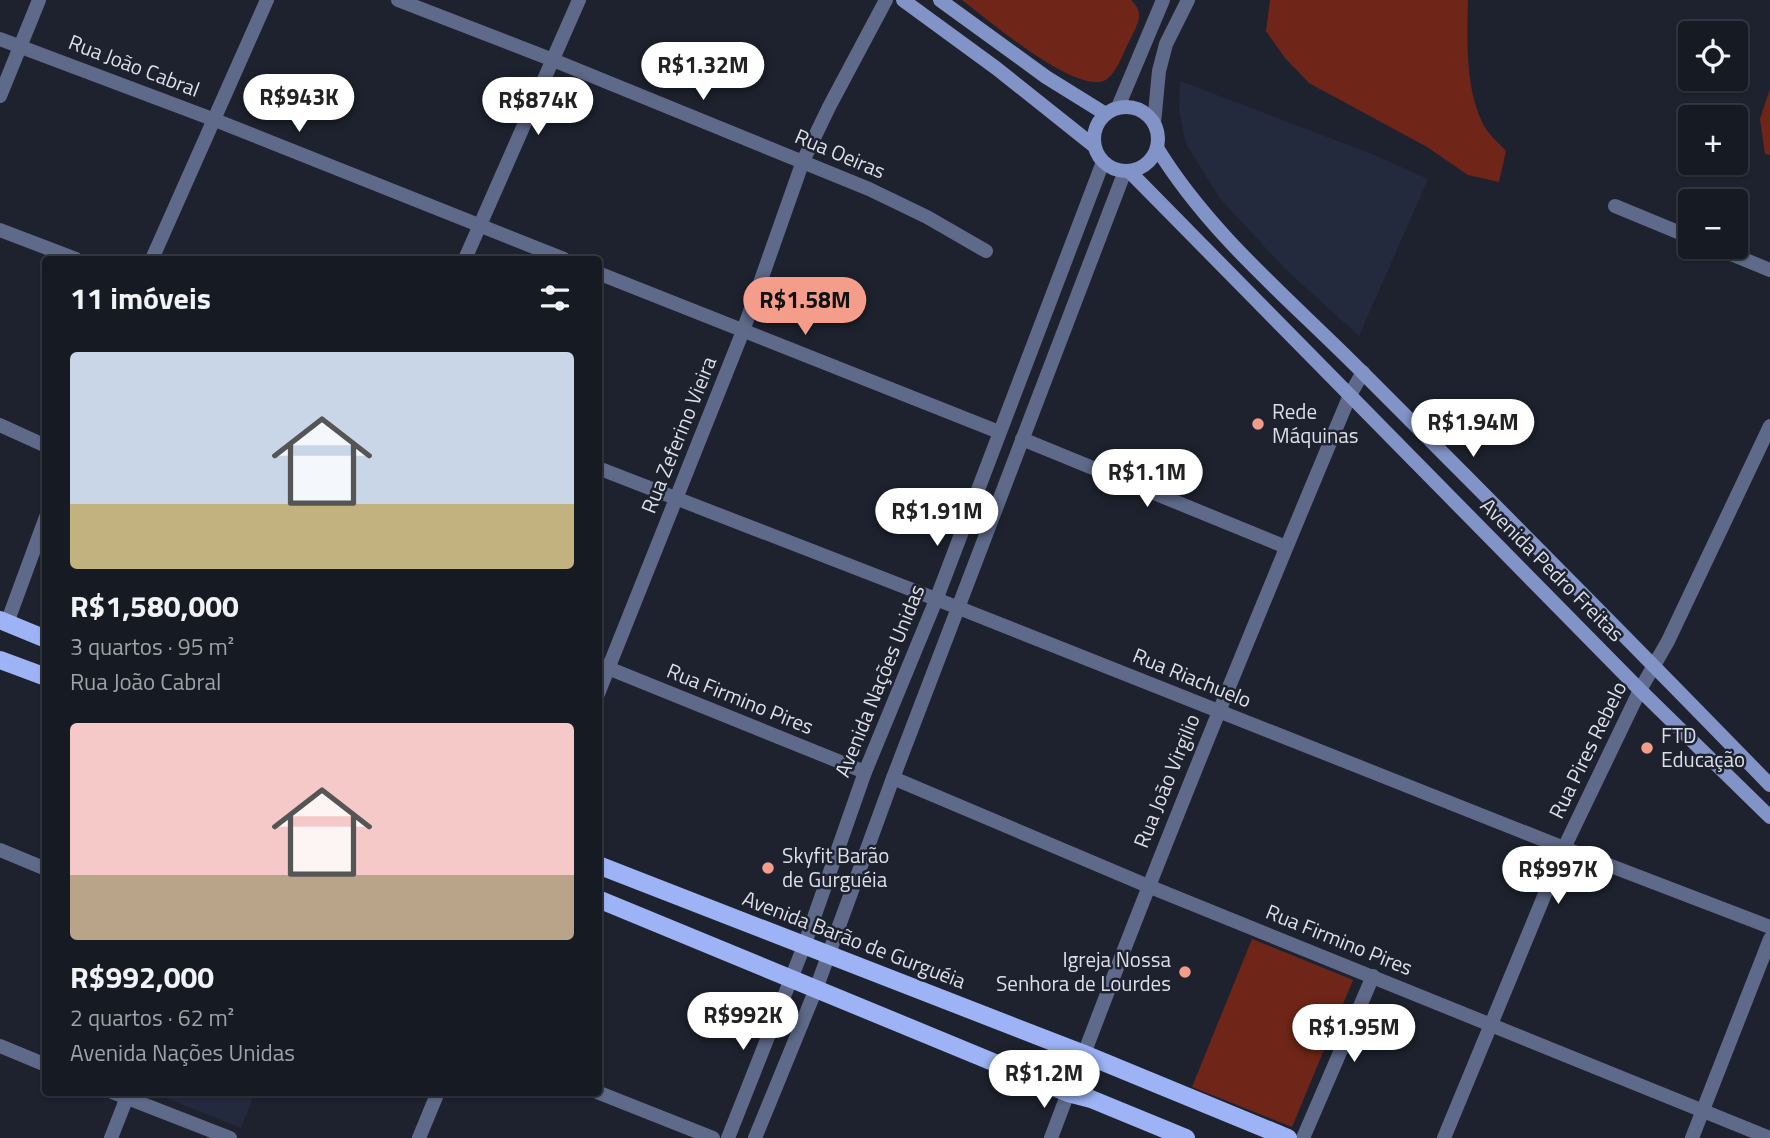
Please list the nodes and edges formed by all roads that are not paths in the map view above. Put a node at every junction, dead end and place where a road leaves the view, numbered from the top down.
1 (39, 0) edge
2 (267, 0) edge
3 (398, 0) edge
4 (579, 0) edge
5 (886, 0) edge
6 (903, 0) edge
7 (940, 0) edge
8 (1188, 0) edge
9 (1158, 3) edge
10 (0, 39) edge
11 (19, 46) junction
12 (553, 60) junction
13 (0, 96) edge
14 (1118, 107) junction
15 (1104, 113) junction
16 (215, 120) junction
17 (1154, 123) junction
18 (1094, 146) junction
19 (1157, 148) junction
20 (803, 161) junction
21 (1103, 162) junction
22 (1127, 171) junction
23 (1615, 206) dead end
24 (480, 225) junction
25 (0, 230) edge
26 (1678, 232) edge
27 (986, 251) dead end
28 (68, 256) edge
29 (153, 256) edge
30 (466, 256) edge
31 (557, 256) edge
32 (1743, 259) edge
33 (1770, 270) edge
34 (602, 275) edge
35 (743, 331) junction
36 (1363, 372) junction
37 (1350, 395) junction
38 (0, 425) edge
39 (1770, 426) edge
40 (999, 432) junction
41 (1022, 439) junction
42 (42, 444) edge
43 (602, 470) edge
44 (676, 498) junction
45 (42, 527) edge
46 (1286, 547) junction
47 (936, 600) junction
48 (959, 608) junction
49 (4, 621) edge
50 (42, 637) edge
51 (0, 660) edge
52 (1653, 664) junction
53 (604, 667) edge
54 (42, 676) edge
55 (1640, 690) junction
56 (1219, 710) junction
57 (865, 772) junction
58 (893, 778) junction
59 (1770, 785) edge
60 (1770, 817) edge
61 (1564, 849) junction
62 (0, 850) edge
63 (42, 867) edge
64 (602, 867) edge
65 (1148, 886) junction
66 (602, 901) edge
67 (1770, 927) edge
68 (1770, 939) edge
69 (804, 946) junction
70 (829, 953) junction
71 (1373, 976) junction
72 (791, 979) junction
73 (816, 989) junction
74 (1489, 1024) junction
75 (0, 1046) edge
76 (1084, 1054) junction
77 (42, 1063) edge
78 (1068, 1093) junction
79 (602, 1094) edge
80 (128, 1096) edge
81 (130, 1096) edge
82 (436, 1096) edge
83 (1703, 1110) junction
84 (111, 1138) edge
85 (230, 1138) edge
86 (419, 1138) edge
87 (713, 1138) edge
88 (728, 1138) edge
89 (755, 1138) edge
90 (1052, 1138) edge
91 (1186, 1138) edge
92 (1288, 1138) edge
93 (1303, 1138) edge
94 (1444, 1138) edge
95 (1692, 1138) edge
96 (1770, 1138) edge

1 - 11 street
2 - 16 street
3 - 12 street, Rua Oeiras
4 - 12 street
5 - 20 street, Rua Zeferino Vieira
6 - 18 main road
7 - 15 main road
8 - 17 street
9 - 14 street
10 - 11 street, Rua João Cabral
11 - 13 street
11 - 16 street, Rua João Cabral
12 - 20 street, Rua Oeiras
12 - 24 street
14 - 15 main road
14 - 17 main road
15 - 18 main road
16 - 24 street, Rua João Cabral
16 - 29 street
17 - 19 main road
18 - 21 main road
19 - 22 main road
19 - 36 main road, Avenida Pedro Freitas
20 - 27 street, Rua Oeiras
20 - 35 street, Rua Zeferino Vieira
21 - 22 main road
21 - 40 street, Avenida Nações Unidas
22 - 37 main road, Avenida Pedro Freitas
22 - 41 street
23 - 26 street
24 - 30 street
24 - 31 street, Rua João Cabral
25 - 28 street
32 - 33 street
34 - 35 street
35 - 40 street
35 - 44 street, Rua Zeferino Vieira
36 - 37 street, Rua João Virgilio
36 - 52 main road, Avenida Pedro Freitas
37 - 46 street, Rua João Virgilio
37 - 55 main road, Avenida Pedro Freitas
38 - 42 street
39 - 52 street, Rua Pires Rebelo
40 - 47 street, Avenida Nações Unidas
41 - 46 street
41 - 48 street
43 - 44 street, Rua Riachuelo
44 - 47 street, Rua Riachuelo
44 - 53 street, Rua Zeferino Vieira
45 - 49 street
46 - 56 street, Rua João Virgilio
47 - 48 street, Rua Riachuelo
47 - 57 street, Avenida Nações Unidas
48 - 56 street, Rua Riachuelo
48 - 58 street
49 - 50 main road
51 - 54 main road
52 - 55 street, Rua Pires Rebelo
52 - 59 main road, Avenida Pedro Freitas
53 - 57 street, Rua Firmino Pires
55 - 60 main road, Avenida Pedro Freitas
55 - 61 street, Rua Pires Rebelo
56 - 61 street, Rua Riachuelo
56 - 65 street, Rua João Virgilio
57 - 69 street, Avenida Nações Unidas
58 - 65 street, Rua Firmino Pires
58 - 70 street
61 - 67 street, Rua Riachuelo
61 - 74 street, Rua Pires Rebelo
62 - 63 street
64 - 69 main road, Avenida Barão de Gurguéia
65 - 71 street, Rua Firmino Pires
65 - 76 street, Rua João Virgilio
66 - 72 main road
68 - 83 street
69 - 70 main road, Avenida Barão de Gurguéia
69 - 72 street, Avenida Nações Unidas
70 - 73 street
70 - 76 main road, Avenida Barão de Gurguéia
71 - 74 street, Rua Firmino Pires
71 - 93 street
72 - 73 main road
72 - 88 street, Avenida Nações Unidas
73 - 78 main road
73 - 89 street
74 - 83 street, Rua Firmino Pires
74 - 94 street, Rua Pires Rebelo
75 - 77 street
76 - 92 main road, Avenida Barão de Gurguéia
78 - 90 street
78 - 91 main road
79 - 87 street
80 - 84 street
81 - 85 street
82 - 86 street
83 - 95 street
83 - 96 street, Rua Firmino Pires

